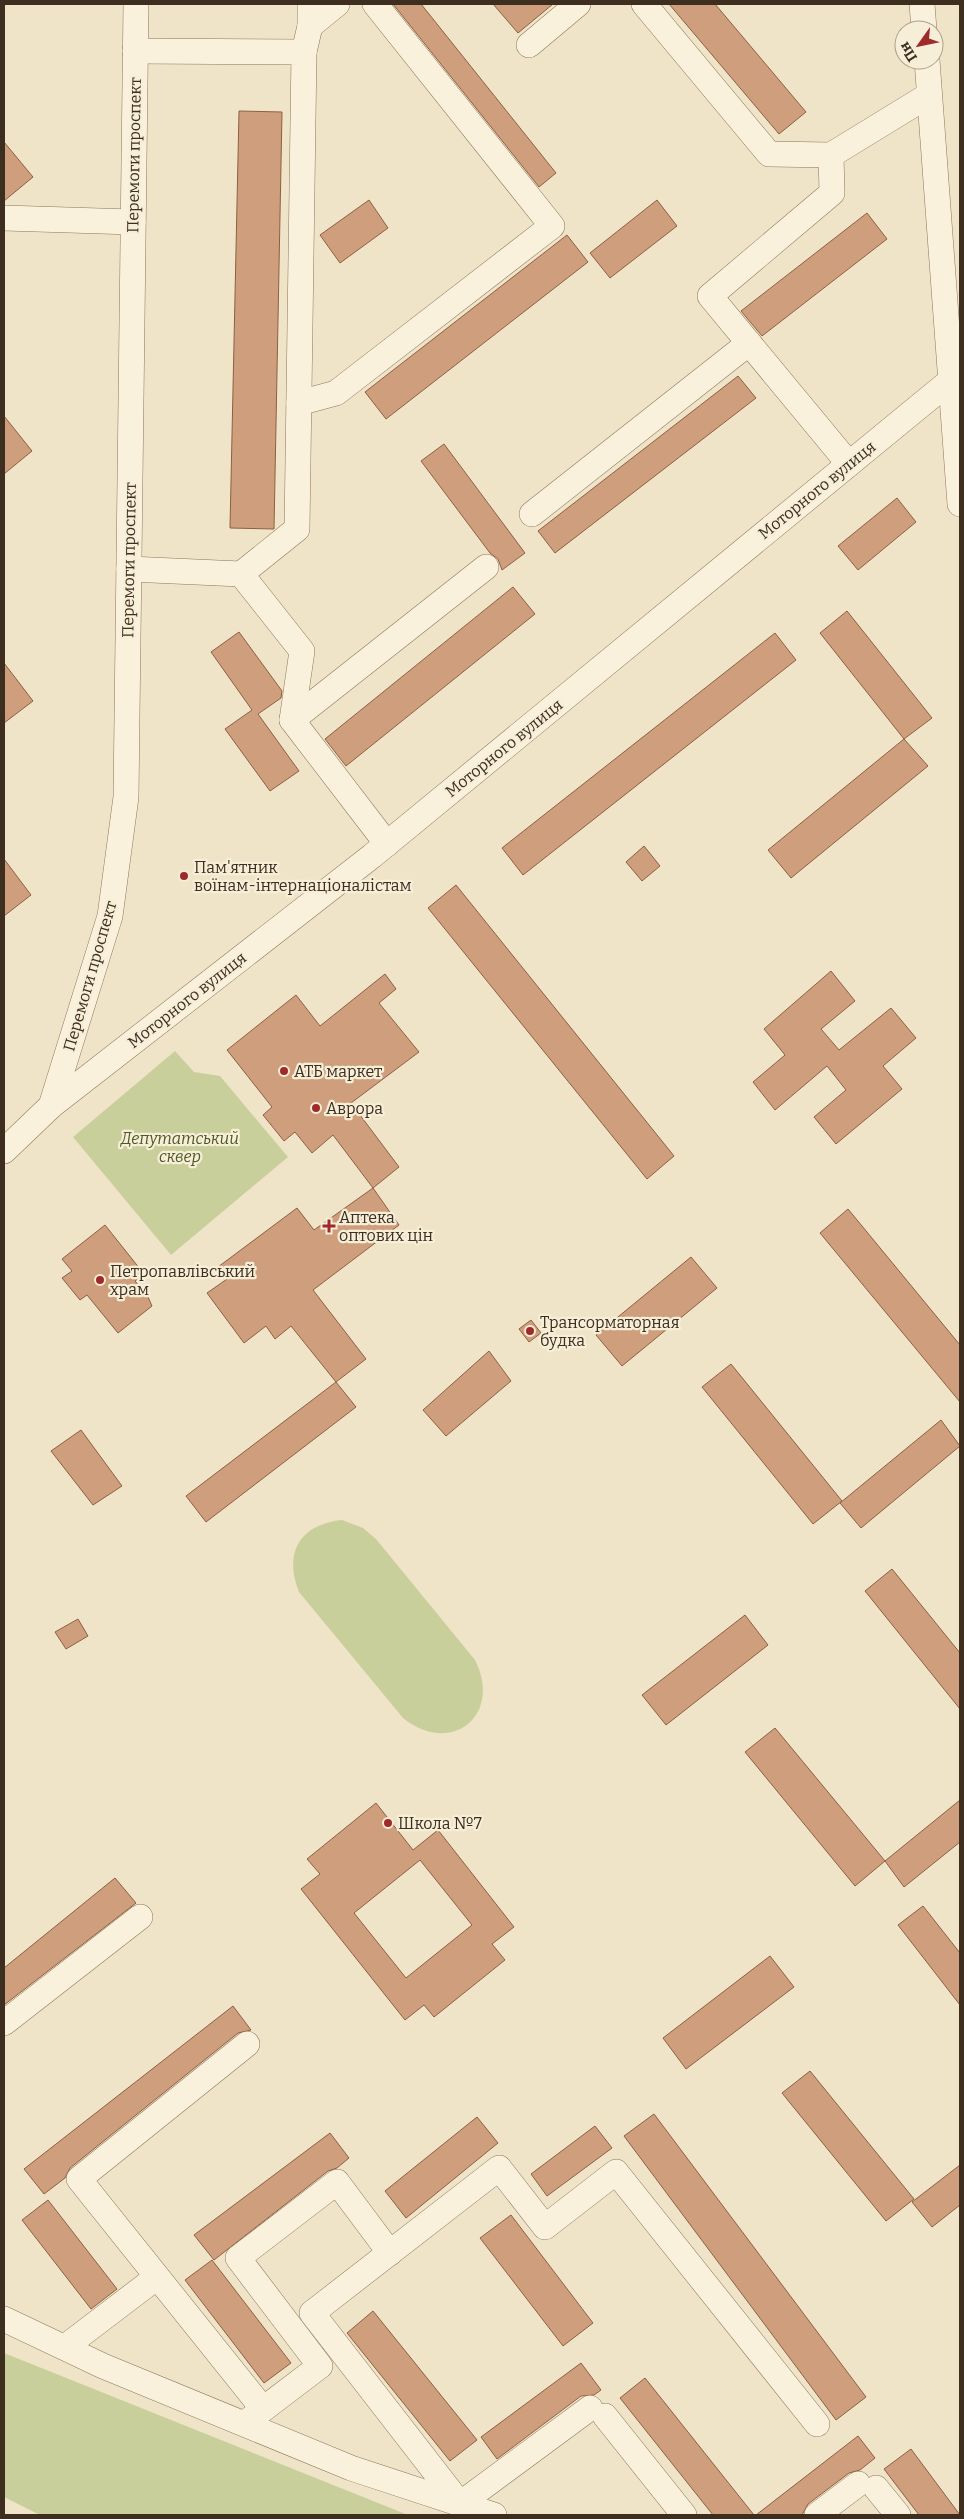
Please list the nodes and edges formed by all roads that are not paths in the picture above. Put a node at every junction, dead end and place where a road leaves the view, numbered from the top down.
1 (136, 4) edge
2 (337, 4) edge
3 (375, 4) edge
4 (578, 4) edge
5 (644, 4) edge
6 (922, 4) edge
7 (310, 15) edge
8 (923, 20) edge
9 (529, 45) dead end
10 (135, 51) junction
11 (304, 52) junction
12 (927, 70) edge
13 (929, 95) junction
14 (831, 155) junction
15 (4, 218) edge
16 (133, 222) junction
17 (749, 343) junction
18 (950, 381) junction
19 (299, 403) junction
20 (849, 464) junction
21 (960, 504) edge
22 (532, 514) dead end
23 (486, 567) dead end
24 (129, 569) junction
25 (241, 574) junction
26 (292, 720) junction
27 (387, 844) junction
28 (52, 1106) junction
29 (4, 1151) edge
30 (140, 1917) dead end
31 (4, 2023) edge
32 (247, 2044) dead end
33 (390, 2253) junction
34 (157, 2276) junction
35 (4, 2319) edge
36 (65, 2347) junction
37 (341, 2351) junction
38 (320, 2366) junction
39 (254, 2417) junction
40 (817, 2424) dead end
41 (460, 2504) junction
42 (494, 2515) edge
43 (684, 2515) edge
44 (817, 2515) edge
45 (898, 2515) edge

1 - 10 street, Перемоги проспект
2 - 7 street
3 - 19 street
4 - 9 street
5 - 14 street
6 - 8 street
7 - 11 street
10 - 11 street
10 - 16 street, Перемоги проспект
11 - 19 street
12 - 13 street
13 - 14 street
13 - 18 street
14 - 17 street
15 - 16 street
16 - 24 street, Перемоги проспект
17 - 20 street
17 - 22 street
18 - 20 street, Моторного вулиця
18 - 21 street
19 - 25 street
20 - 27 street, Моторного вулиця
23 - 26 street
24 - 25 street
24 - 28 street, Перемоги проспект
25 - 26 street
26 - 27 street
27 - 28 street, Моторного вулиця
28 - 29 street, Моторного вулиця
30 - 31 street
32 - 34 street
33 - 37 street
33 - 38 street
33 - 40 street
34 - 36 street
34 - 39 street
35 - 36 street
36 - 39 street
37 - 38 street
37 - 41 street
38 - 39 street
39 - 41 street
41 - 42 street
41 - 43 street
44 - 45 street

